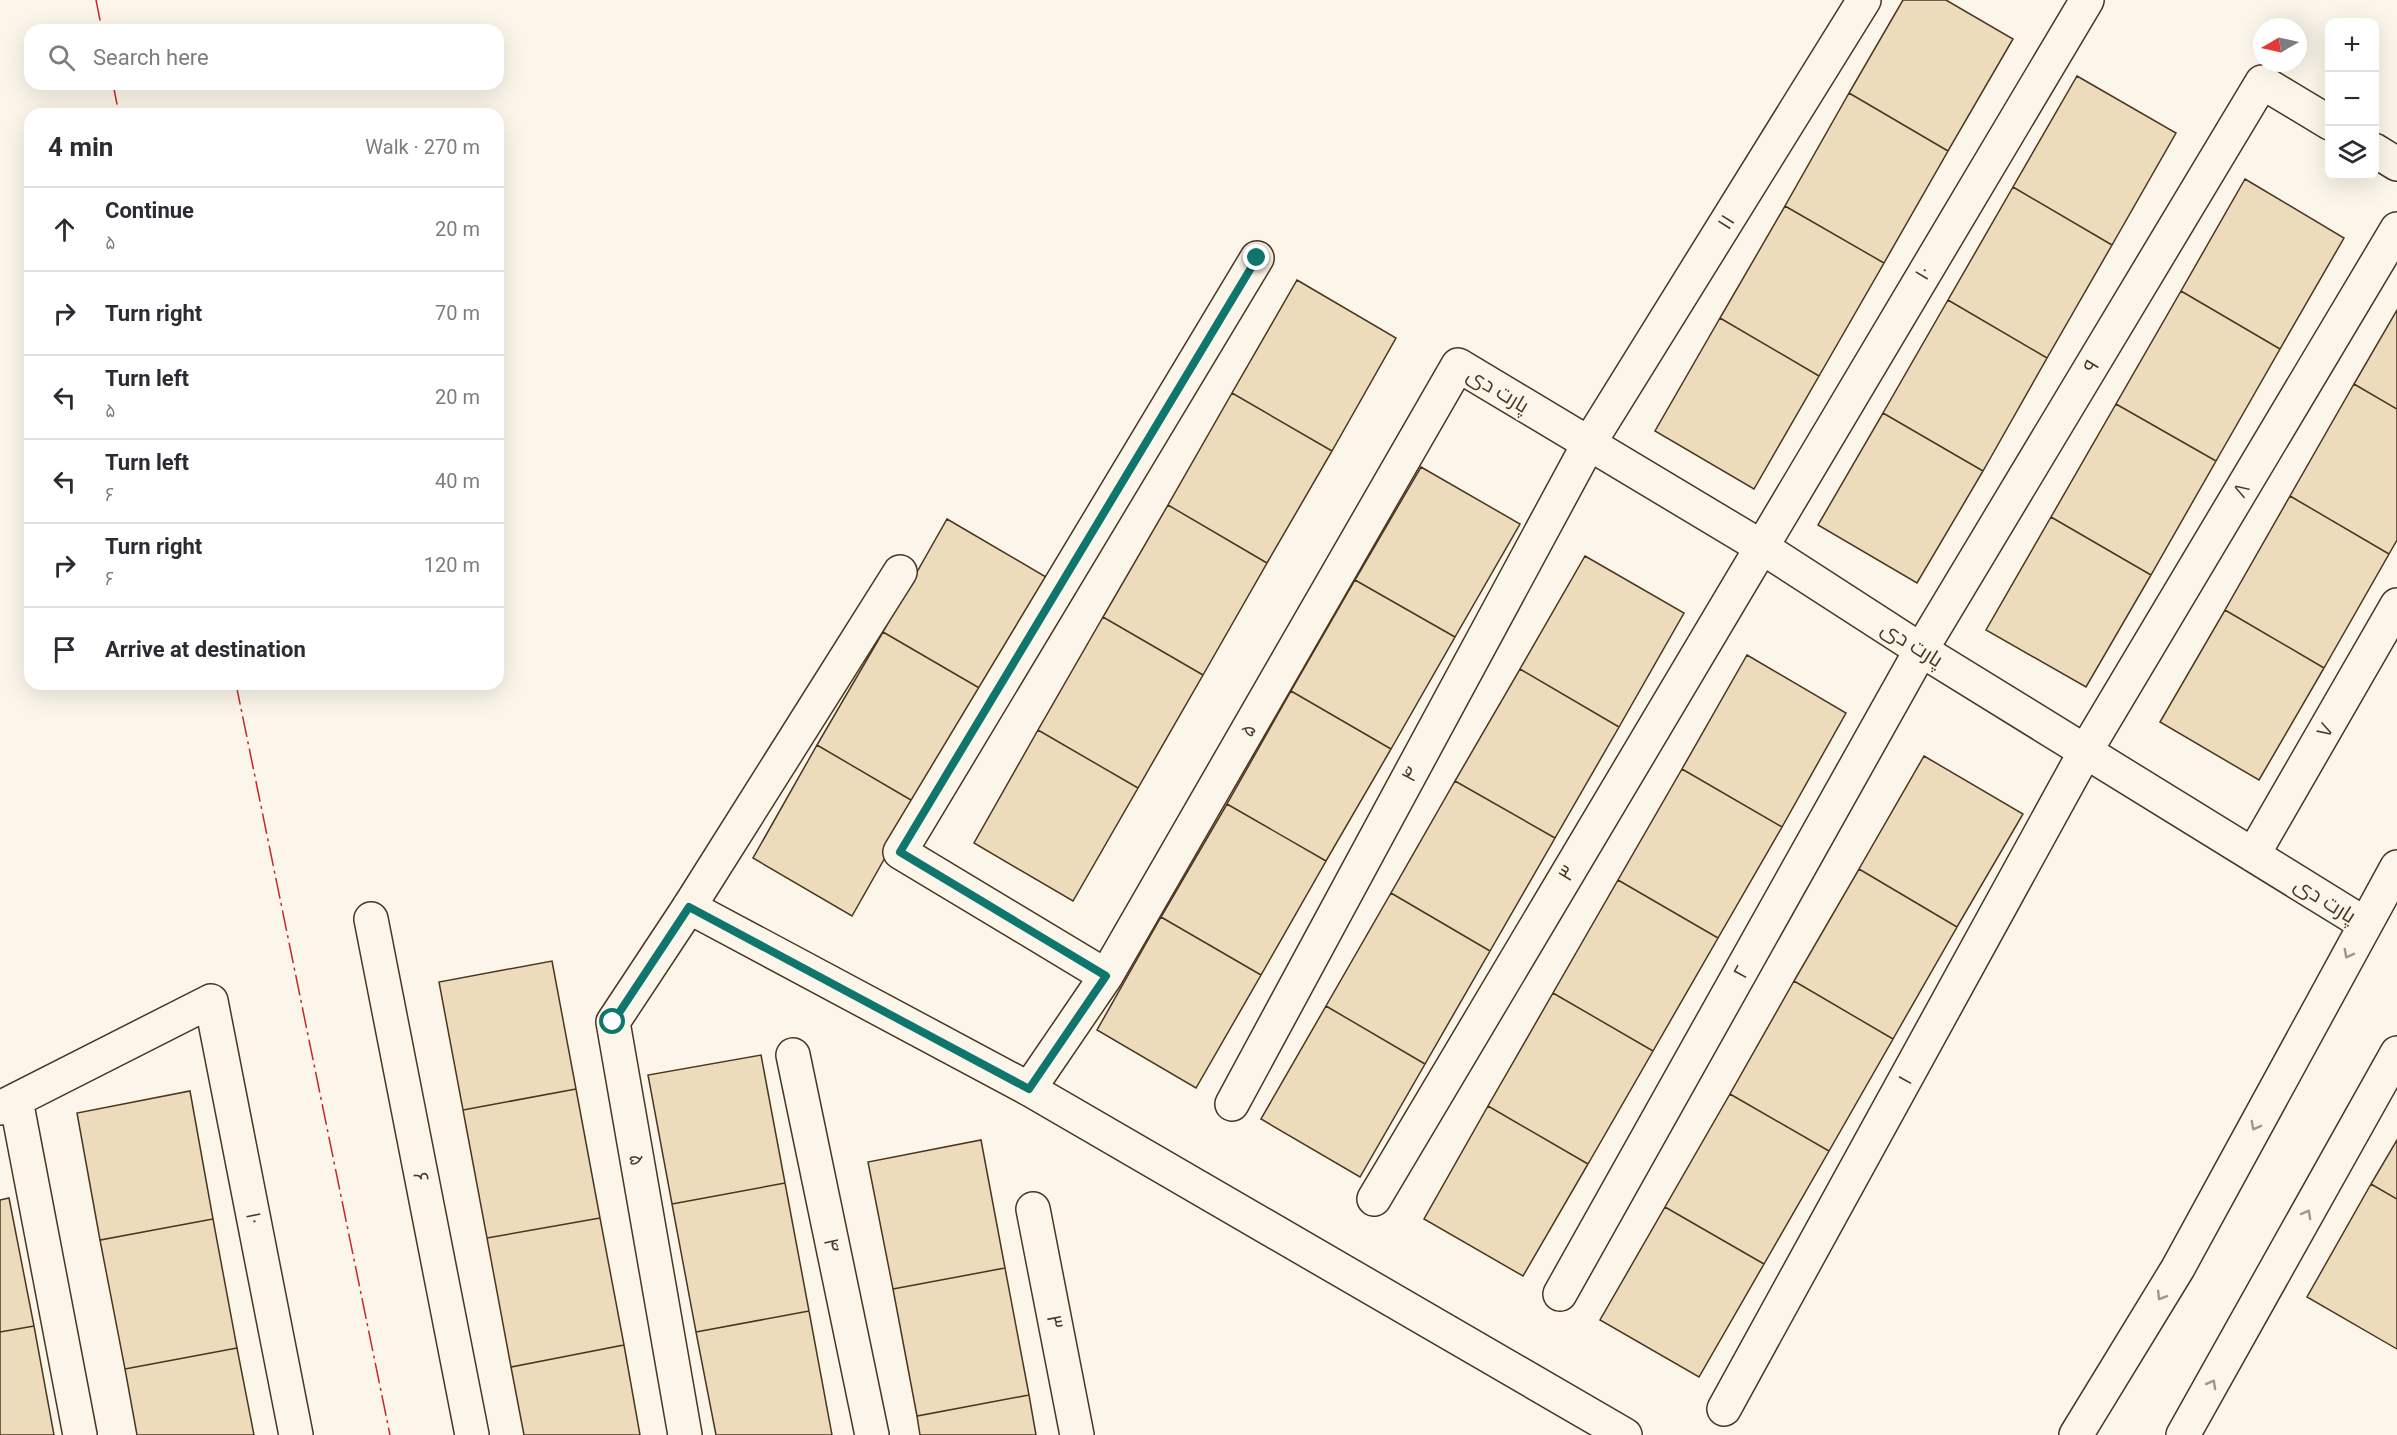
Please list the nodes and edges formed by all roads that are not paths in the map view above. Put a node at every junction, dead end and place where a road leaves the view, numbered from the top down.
1 (1864, 0) edge
2 (2086, 0) edge
3 (2325, 120) edge
4 (2379, 153) edge
5 (2397, 164) edge
6 (2397, 229) edge
7 (1257, 258) dead end
8 (1458, 365) joint
9 (1588, 445) junction
10 (1760, 546) junction
11 (900, 572) dead end
12 (2397, 605) edge
13 (1921, 650) junction
14 (2085, 752) junction
15 (2253, 855) junction
16 (2397, 867) edge
17 (689, 907) junction
18 (371, 919) dead end
19 (2365, 924) junction
20 (1106, 976) junction
21 (2397, 1053) edge
22 (793, 1055) dead end
23 (1029, 1089) junction
24 (8, 1104) edge
25 (1232, 1104) dead end
26 (1374, 1199) dead end
27 (1033, 1209) dead end
28 (1560, 1294) dead end
29 (1724, 1409) dead end
30 (80, 1435) edge
31 (296, 1435) edge
32 (472, 1435) edge
33 (685, 1435) edge
34 (872, 1435) edge
35 (1077, 1435) edge
36 (1625, 1435) edge
37 (2076, 1435) edge
38 (2183, 1435) edge

1 - 9 street, ۱۱
2 - 10 street, ۱۰
3 - 13 street, ۹
4 - 5 street
6 - 14 street, ۸
7 - 20 street
8 - 9 street, پارت دی
8 - 20 street, ۵
9 - 10 street, پارت دی
9 - 25 street, ۴
10 - 13 street, پارت دی
10 - 26 street, ۳
11 - 17 street, ۵
12 - 15 street, ۷
13 - 14 street, پارت دی
13 - 28 street, ۲
14 - 15 street, پارت دی
14 - 29 street, ۱
15 - 19 street, پارت دی
16 - 19 street
17 - 23 street
17 - 33 street, ۵
18 - 32 street, ۶
19 -> 37 street
20 - 23 street, ۵
38 -> 21 street
22 - 34 street, ۴
23 - 36 street
24 - 30 street
24 - 31 street, ۱۰
27 - 35 street, ۳

